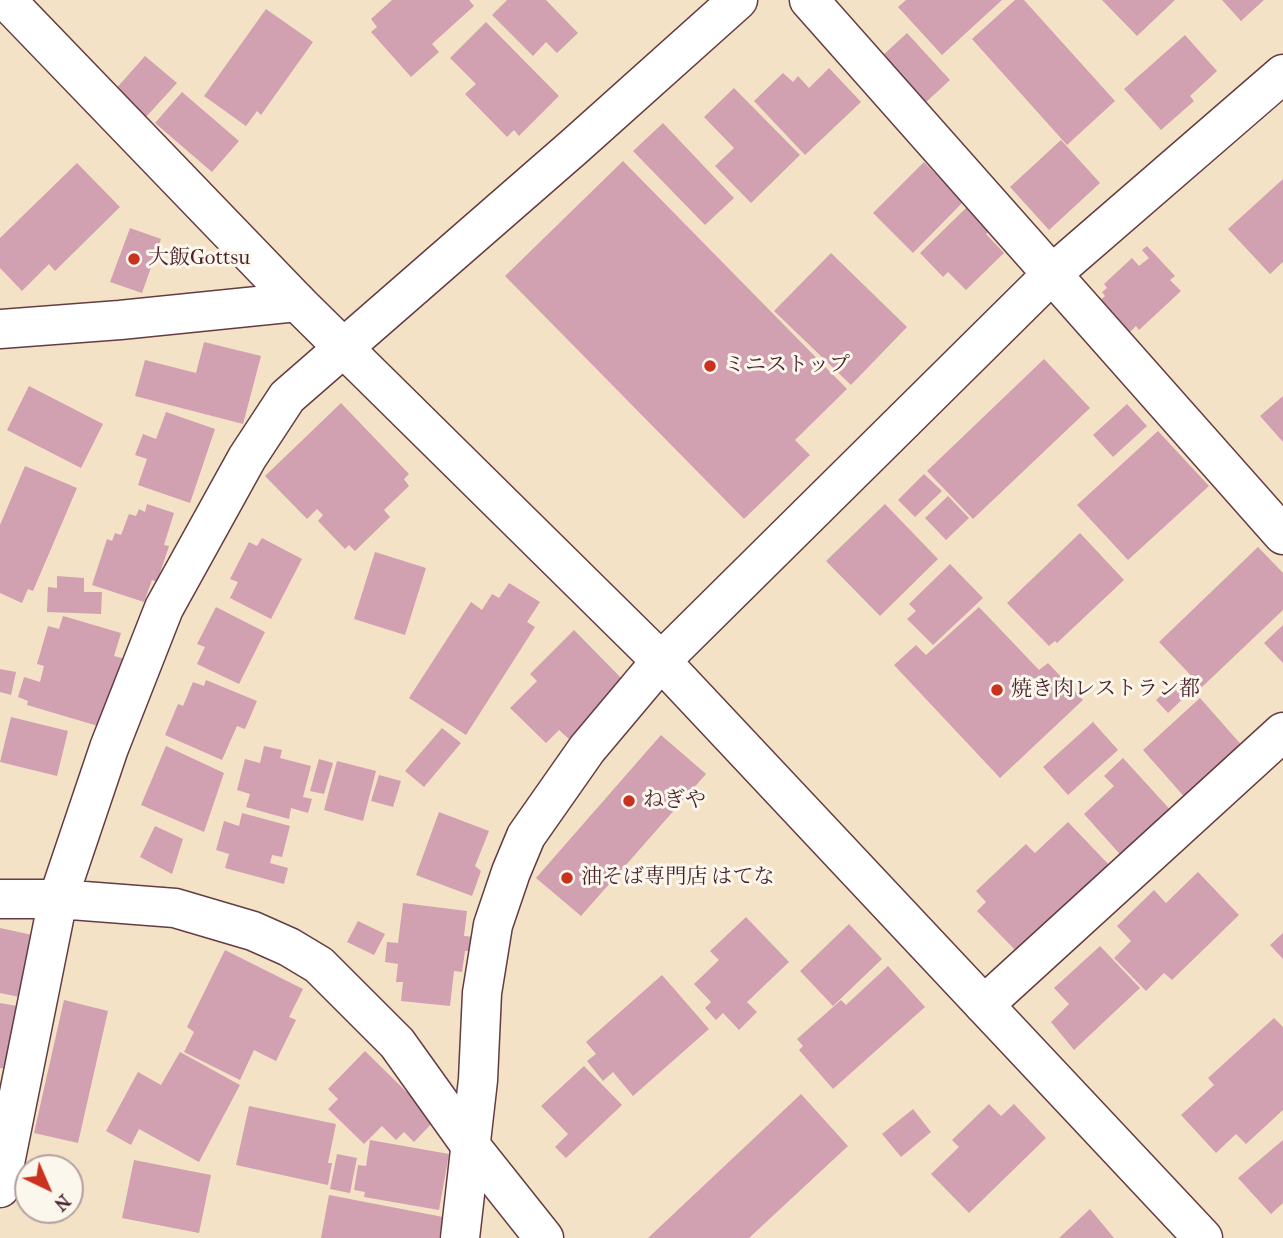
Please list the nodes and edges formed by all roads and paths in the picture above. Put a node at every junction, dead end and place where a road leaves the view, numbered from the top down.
1 (6, 0) edge
2 (738, 0) edge
3 (809, 0) edge
4 (1283, 74) edge
5 (1052, 274) junction
6 (297, 302) junction
7 (0, 328) edge
8 (343, 348) junction
9 (1283, 535) edge
10 (661, 661) junction
11 (1283, 732) edge
12 (0, 899) edge
13 (58, 899) junction
14 (984, 1005) junction
15 (470, 1145) junction
16 (0, 1188) edge
17 (460, 1238) edge
18 (544, 1238) edge
19 (1203, 1238) edge

1 - 6 street
2 - 8 street
3 - 5 street
4 - 5 street
5 - 9 street
5 - 10 street
6 - 7 street
6 - 8 street
8 - 10 street
8 - 13 street
10 - 14 street
10 - 15 street
11 - 14 street
12 - 13 street
13 - 15 street
13 - 16 street
14 - 19 street
15 - 17 street
15 - 18 street

